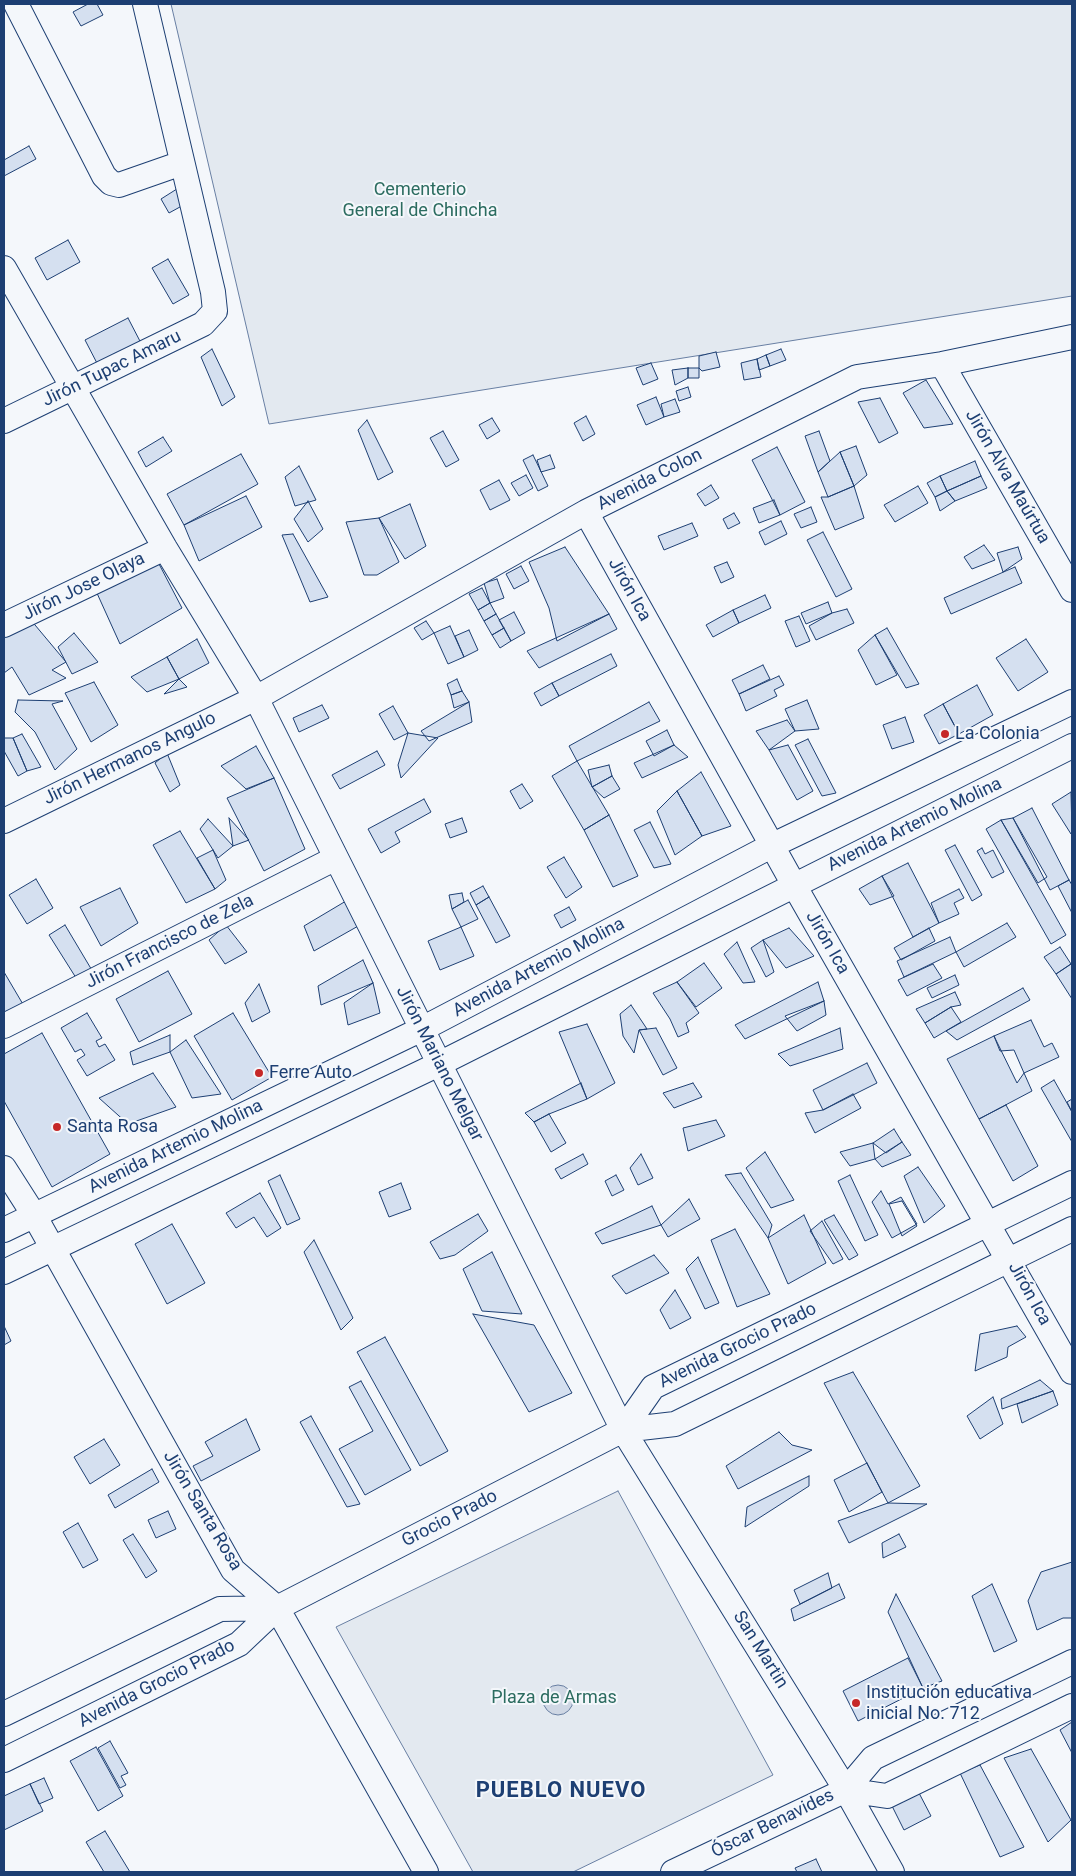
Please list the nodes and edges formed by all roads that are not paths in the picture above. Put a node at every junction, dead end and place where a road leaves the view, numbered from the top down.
1 (16, 4) edge
2 (145, 4) edge
3 (182, 163) junction
4 (4, 268) edge
5 (1072, 337) edge
6 (942, 364) junction
7 (72, 389) junction
8 (4, 421) edge
9 (586, 512) junction
10 (165, 548) junction
11 (1072, 590) edge
12 (4, 625) edge
13 (256, 698) junction
14 (1072, 702) edge
15 (1072, 746) edge
16 (4, 821) edge
17 (773, 845) junction
18 (336, 858) junction
19 (794, 885) junction
20 (4, 1026) edge
21 (422, 1029) junction
22 (440, 1064) junction
23 (4, 1168) edge
24 (1072, 1184) edge
25 (34, 1215) junction
26 (988, 1224) junction
27 (1072, 1229) edge
28 (4, 1230) edge
29 (51, 1248) junction
30 (1009, 1260) junction
31 (4, 1272) edge
32 (1072, 1372) edge
33 (623, 1430) junction
34 (277, 1608) junction
35 (1072, 1662) edge
36 (1072, 1706) edge
37 (4, 1714) edge
38 (4, 1760) edge
39 (846, 1790) junction
40 (426, 1872) edge
41 (673, 1872) edge
42 (892, 1872) edge

1 - 3 street
2 - 3 street
3 - 7 street, Jirón Tupac Amaru
4 - 7 street, Jirón Mariano Melgar
5 - 6 street, Avenida Colon
6 - 9 street, Avenida Colon
6 - 11 street, Jirón Alva Maúrtua
7 - 8 street, Jirón Tupac Amaru
7 - 10 street, Jirón Mariano Melgar
9 - 13 street, Avenida Colon
9 - 17 street, Jirón Ica
10 - 12 street, Jirón Jose Olaya
10 - 13 street, Jirón Mariano Melgar
13 - 16 street, Jirón Hermanos Angulo
13 - 18 street, Jirón Mariano Melgar
14 - 17 street, Avenida Artemio Molina
15 - 19 street, Avenida Artemio Molina
17 - 19 street, Jirón Ica
17 - 21 street, Avenida Artemio Molina
18 - 20 street, Jirón Francisco de Zela
18 - 21 street, Jirón Mariano Melgar
19 - 22 street, Avenida Artemio Molina
19 - 26 street, Jirón Ica
21 - 22 street, Jirón Mariano Melgar
21 - 25 street, Avenida Artemio Molina
22 - 29 street, Avenida Artemio Molina
22 - 33 street, Jirón Mariano Melgar
23 - 25 street, Jirón Santa Rosa
24 - 26 street, Avenida Grocio Prado
25 - 28 street, Avenida Artemio Molina
25 - 29 street, Jirón Santa Rosa
26 - 30 street, Jirón Ica
26 - 33 street, Avenida Grocio Prado
27 - 30 street
29 - 31 street, Avenida Artemio Molina
29 - 34 street, Jirón Santa Rosa
30 - 32 street, Jirón Ica
30 - 33 street
33 - 34 street, Grocio Prado
33 - 39 street, San Martin
34 - 37 street
34 - 38 street, Avenida Grocio Prado
34 - 40 street, Jirón Santa Rosa
35 - 39 street, Óscar Benavides
36 - 39 street, Óscar Benavides
39 - 41 street, Óscar Benavides
39 - 42 street, San Martin

